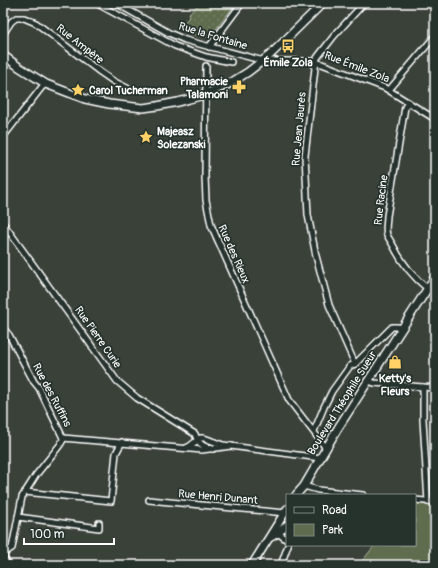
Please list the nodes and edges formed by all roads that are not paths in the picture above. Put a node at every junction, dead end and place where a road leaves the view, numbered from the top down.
1 (96, 3) edge
2 (116, 3) edge
3 (242, 3) edge
4 (323, 3) edge
5 (364, 3) edge
6 (3, 34) edge
7 (435, 36) edge
8 (209, 47) junction
9 (3, 55) edge
10 (264, 60) junction
11 (231, 62) dead end
12 (316, 62) junction
13 (206, 66) dead end
14 (46, 84) junction
15 (128, 88) dead end
16 (389, 90) junction
17 (205, 95) junction
18 (408, 102) junction
19 (435, 119) edge
20 (3, 137) edge
21 (3, 223) edge
22 (435, 277) edge
23 (428, 289) junction
24 (3, 328) edge
25 (402, 329) junction
26 (355, 364) junction
27 (369, 381) junction
28 (423, 387) junction
29 (435, 388) edge
30 (314, 431) junction
31 (64, 438) junction
32 (197, 440) junction
33 (122, 442) junction
34 (231, 446) junction
35 (183, 448) junction
36 (326, 448) junction
37 (213, 449) junction
38 (320, 458) junction
39 (300, 491) edge
40 (25, 492) junction
41 (354, 494) edge
42 (149, 500) dead end
43 (416, 500) edge
44 (428, 502) junction
45 (435, 502) edge
46 (286, 511) edge
47 (18, 518) junction
48 (99, 523) dead end
49 (286, 528) edge
50 (278, 533) junction
51 (269, 538) junction
52 (286, 539) edge
53 (288, 546) edge
54 (3, 555) edge
55 (8, 565) edge
56 (252, 565) edge
57 (281, 565) edge

1 - 11 street, Rue la Fontaine
2 - 8 street, Rue la Fontaine
3 - 8 street
4 - 10 street
5 - 12 street, Rue Jean Jaurès
6 - 15 street, Rue Ampère
7 - 16 street
8 - 10 street, Rue la Fontaine
9 - 14 street
10 - 12 street, Rue Émile Zola
10 - 17 street
12 - 16 street, Rue Émile Zola
12 - 26 street, Rue Jean Jaurès
13 - 17 street, Rue des Rieux
14 - 17 street
14 - 20 street
16 - 18 street, Rue Émile Zola
17 - 30 street, Rue des Rieux
18 - 19 street, Rue Émile Zola
18 - 23 street, Rue Racine
21 - 32 street, Rue Pierre Curie
22 - 23 street, Boulevard Théophile Sueur
23 - 25 street, Boulevard Théophile Sueur
24 - 31 street, Rue des Ruffins
25 - 26 street
25 - 27 street, Boulevard Théophile Sueur
26 - 30 street
27 - 28 street
27 - 36 street, Boulevard Théophile Sueur
28 - 29 street
28 - 44 street
30 - 36 street, Rue des Rieux
31 - 33 street
31 - 40 street, Rue des Ruffins
32 - 34 street
32 - 35 street
32 - 37 street, Rue Pierre Curie
33 - 35 street
33 - 40 street
34 - 37 street
34 - 38 street
35 - 37 street
36 - 38 street, Boulevard Théophile Sueur
38 - 39 street, Boulevard Théophile Sueur
39 - 41 street
40 - 47 street, Rue des Ruffins
42 - 46 street, Rue Henri Dunant
43 - 44 street
44 - 45 street
46 - 51 street
47 - 48 street
47 - 54 street, Rue des Ruffins
49 - 50 street
50 - 51 street
50 - 52 street
51 - 56 street
53 - 57 street
54 - 55 street, Rue des Ruffins

